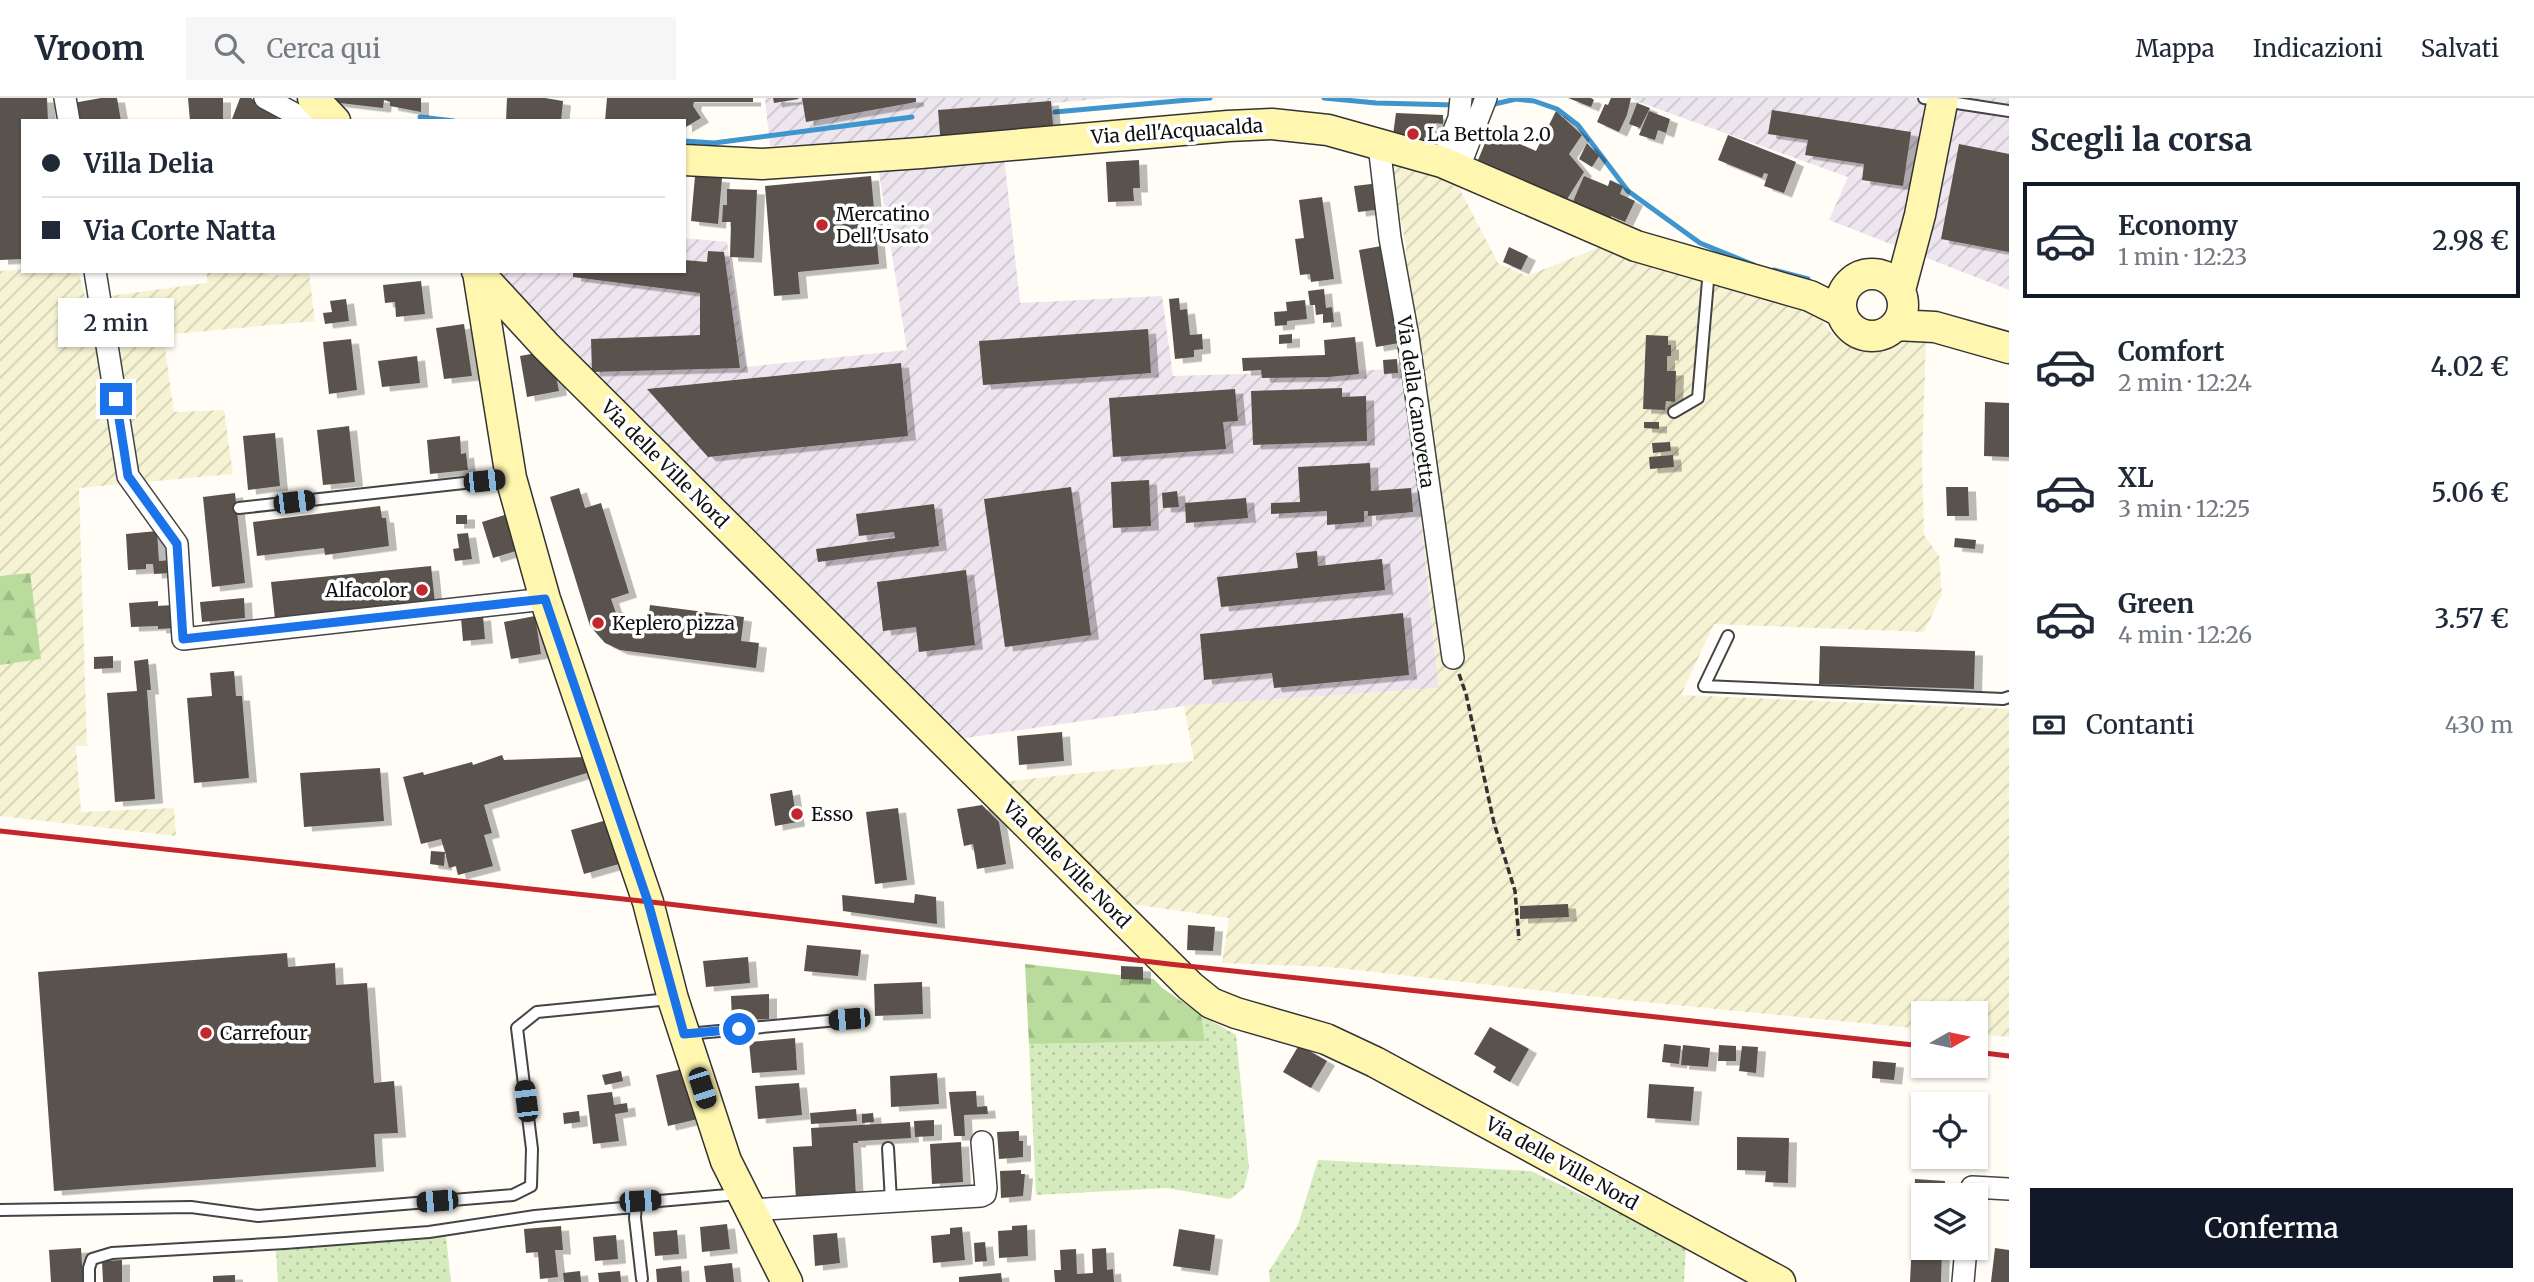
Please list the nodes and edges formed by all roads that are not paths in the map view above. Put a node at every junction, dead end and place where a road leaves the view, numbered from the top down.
1 (65, 98) edge
2 (265, 98) edge
3 (1937, 99) edge
4 (1484, 106) edge
5 (1460, 108) edge
6 (2009, 111) edge
7 (321, 113) edge
8 (69, 119) edge
9 (1379, 145) junction
10 (686, 160) edge
11 (1450, 166) junction
12 (1709, 267) junction
13 (95, 273) edge
14 (478, 273) edge
15 (479, 273) edge
16 (1893, 287) junction
17 (1845, 298) junction
18 (1896, 325) junction
19 (1935, 327) junction
20 (2009, 348) edge
21 (1674, 412) dead end
22 (512, 478) junction
23 (239, 509) dead end
24 (545, 599) junction
25 (1728, 636) dead end
26 (1453, 658) road end
27 (2009, 697) edge
28 (673, 999) junction
29 (849, 1019) dead end
30 (684, 1034) junction
31 (982, 1142) dead end
32 (888, 1148) dead end
33 (1988, 1187) edge
34 (2009, 1189) edge
35 (891, 1201) junction
36 (634, 1207) junction
37 (749, 1208) junction
38 (982, 1209) dead end
39 (0, 1210) edge
40 (1965, 1260) edge
41 (642, 1279) dead end
42 (89, 1282) edge
43 (787, 1282) edge
44 (1780, 1282) edge
45 (1963, 1282) edge

1 - 8 street
2 - 7 street
3 - 6 lane
3 - 16 street
4 - 11 street
5 - 11 street
9 - 10 street, Via dell'Acquacalda
9 - 11 street, Via dell'Acquacalda
9 - 26 street, Via della Canovetta
11 - 12 street, Via dell'Acquacalda
12 - 17 street, Via dell'Acquacalda
12 - 21 lane
13 - 24 street
14 - 22 street
15 - 44 street, Via delle Ville Nord
16 - 17 street
16 - 18 street
16 - 19 street
17 - 18 street
18 - 19 street
19 - 20 street
22 - 23 lane
22 - 24 street
24 - 28 street
25 - 27 lane
28 - 30 street
28 - 39 lane
29 - 30 lane
30 - 37 street
31 - 35 street
32 - 35 lane
33 - 34 street
35 - 37 street
36 - 37 lane
36 - 41 lane
36 - 42 lane
37 - 38 street
37 - 43 street
40 - 45 street

